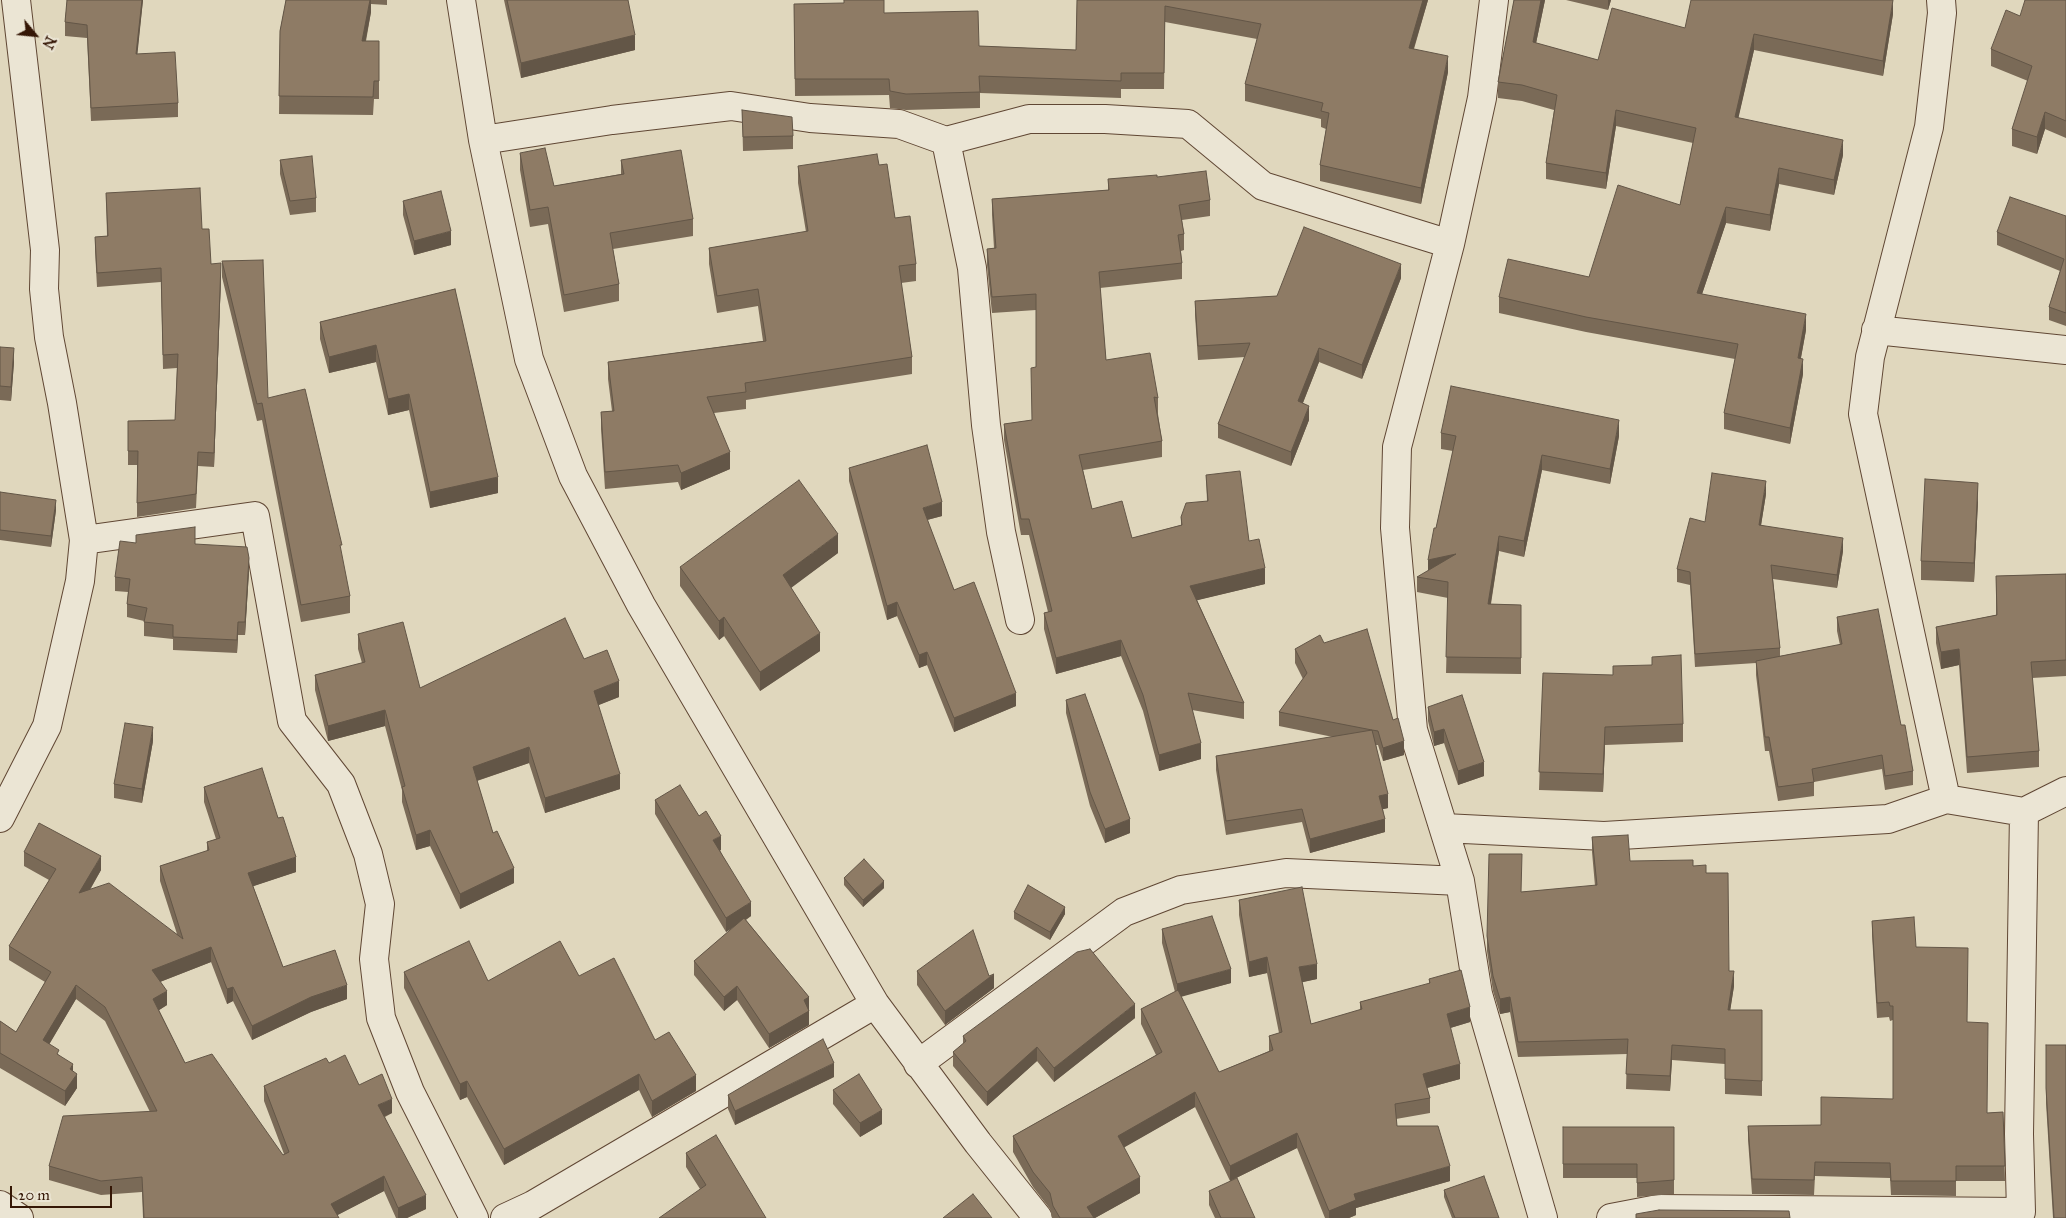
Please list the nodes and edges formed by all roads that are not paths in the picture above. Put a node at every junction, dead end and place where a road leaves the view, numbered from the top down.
1 (16, 0) edge
2 (461, 0) edge
3 (1494, 0) edge
4 (1941, 0) edge
5 (483, 140) junction
6 (946, 141) junction
7 (1450, 244) junction
8 (1876, 330) junction
9 (2066, 350) edge
10 (84, 540) junction
11 (1020, 620) dead end
12 (2066, 791) edge
13 (1946, 799) junction
14 (2024, 812) junction
15 (0, 818) edge
16 (1444, 828) junction
17 (1460, 880) junction
18 (875, 1004) junction
19 (918, 1064) junction
20 (0, 1205) edge
21 (18, 1218) edge
22 (474, 1218) edge
23 (505, 1218) edge
24 (1038, 1218) edge
25 (1543, 1218) edge
26 (1611, 1218) edge

1 - 10 street
2 - 5 street
3 - 7 street
4 - 8 street
5 - 6 street
5 - 18 street
6 - 7 street
6 - 11 street
7 - 16 street
8 - 9 street
8 - 13 street
10 - 15 street
10 - 22 street
12 - 14 street
13 - 14 street
13 - 16 street
14 - 26 street
16 - 17 street
17 - 19 street
17 - 25 street
18 - 19 street
18 - 23 street
19 - 24 street
20 - 21 street

